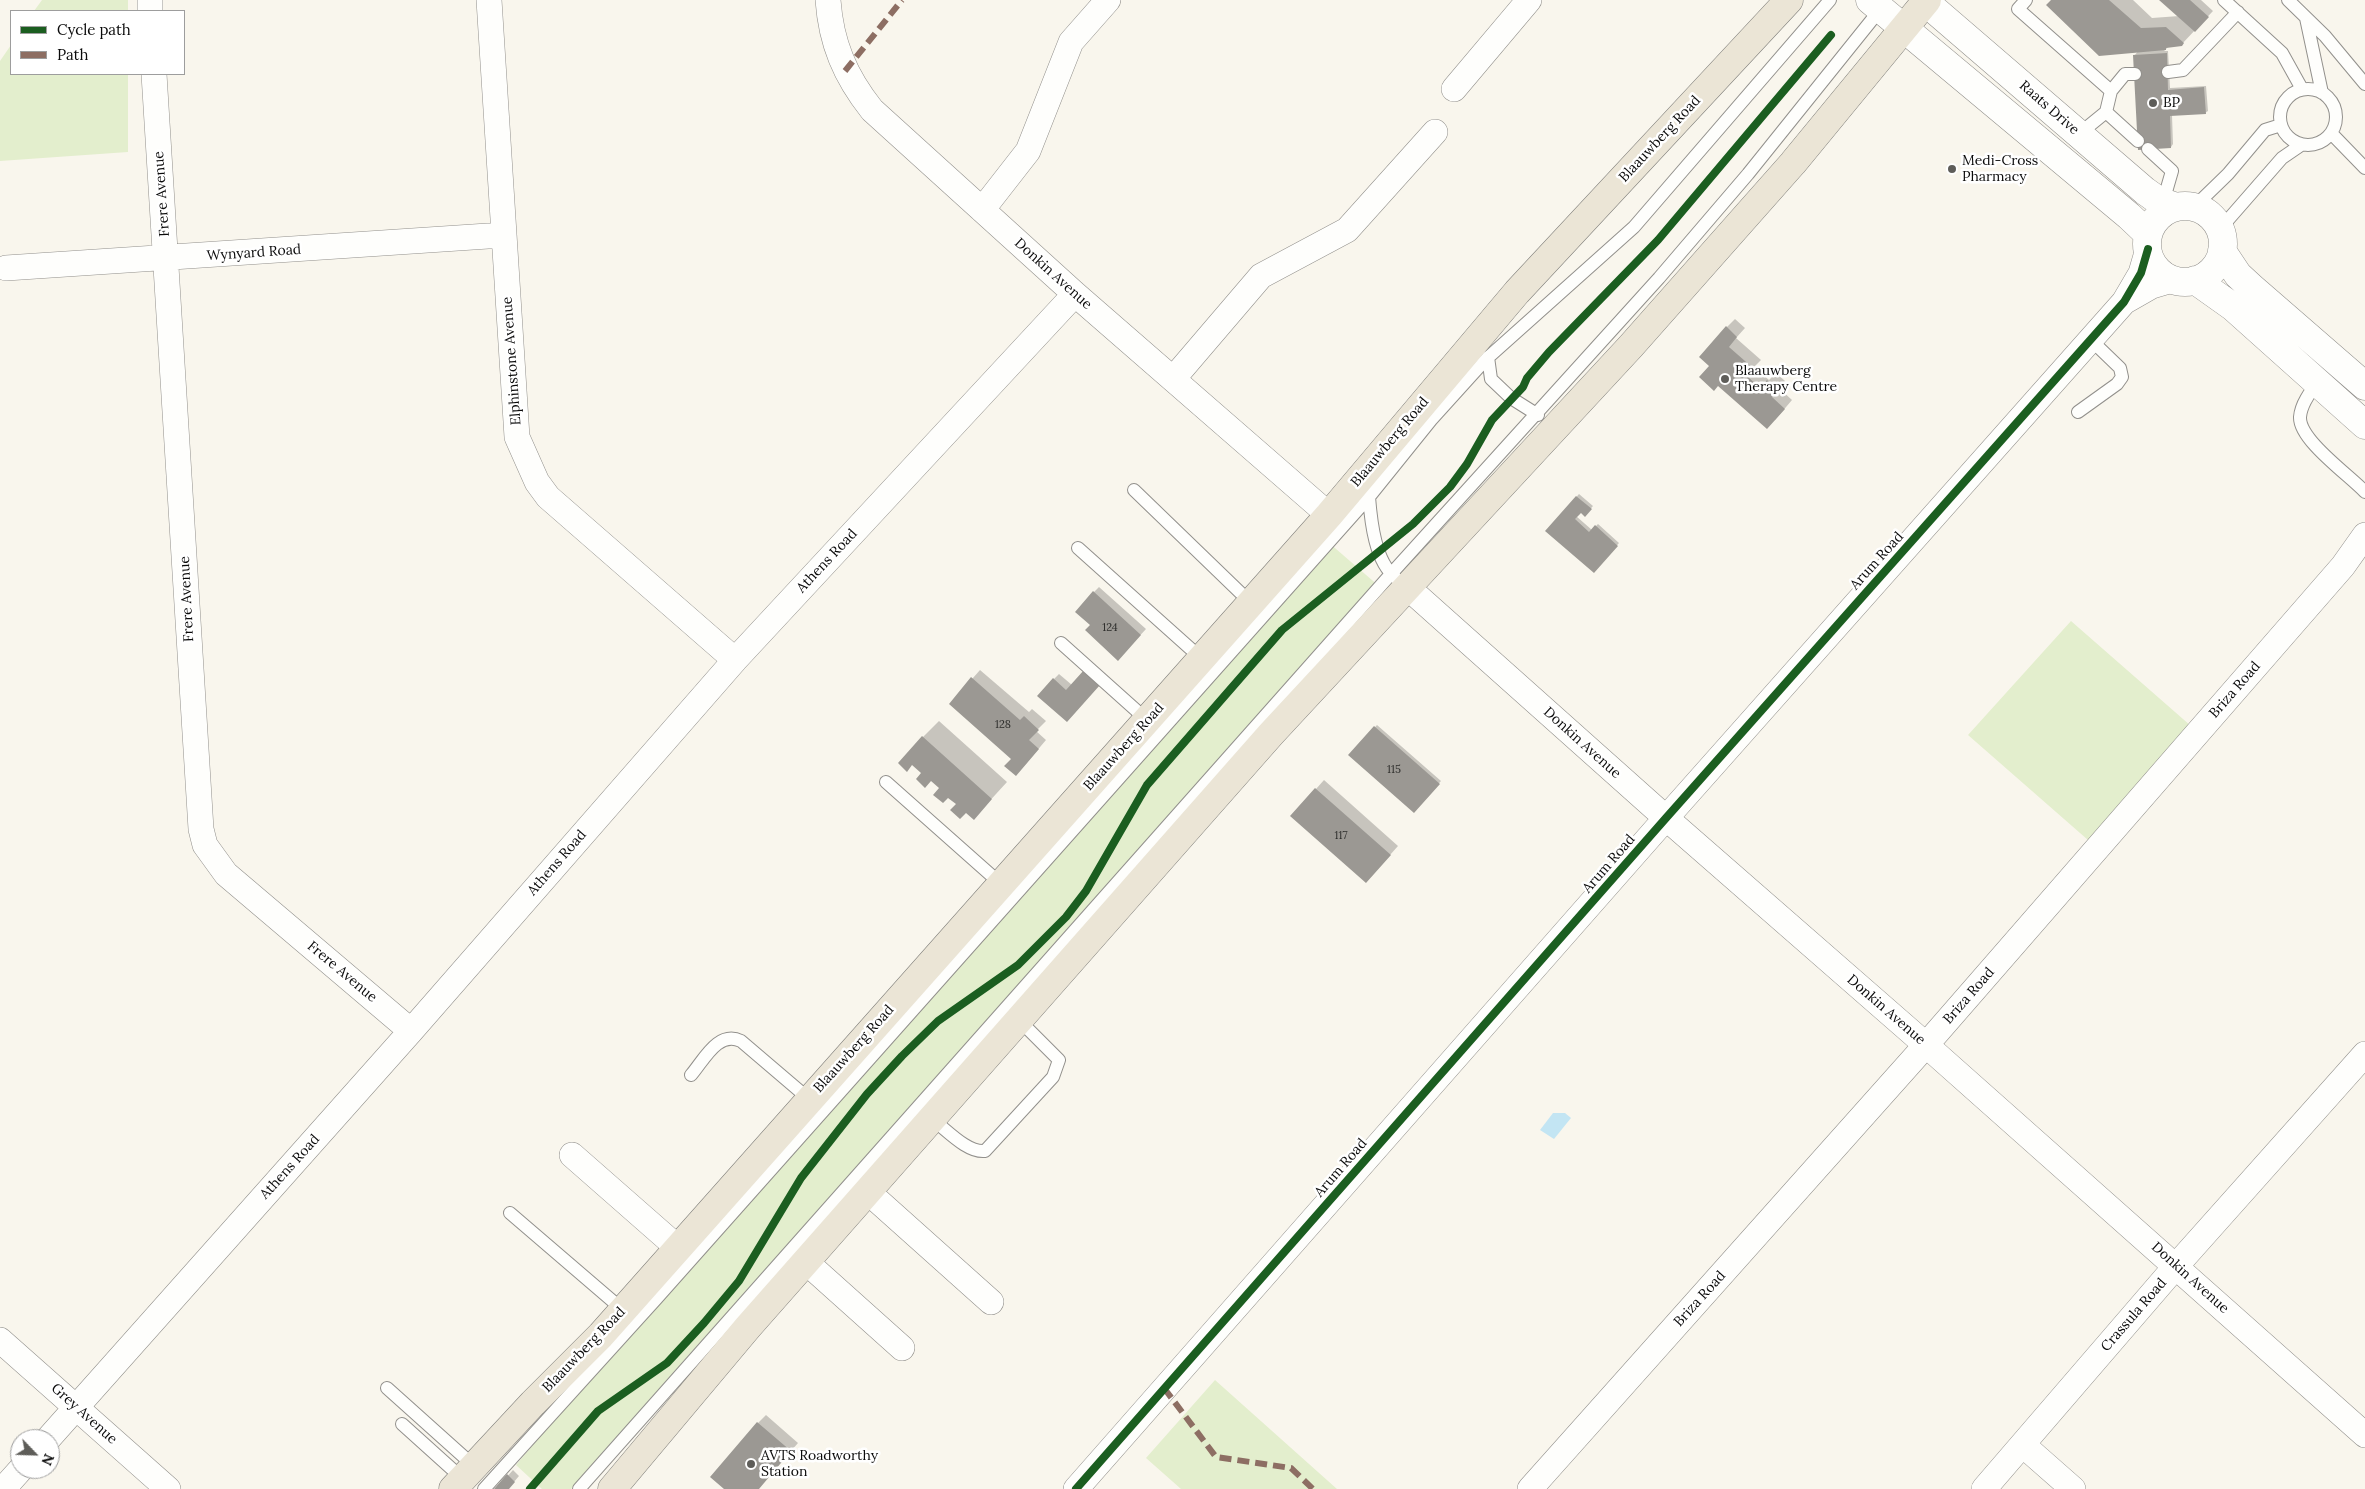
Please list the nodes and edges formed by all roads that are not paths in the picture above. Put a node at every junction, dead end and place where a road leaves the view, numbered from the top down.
1 (489, 0) edge
2 (828, 0) edge
3 (1108, 0) edge
4 (1529, 0) edge
5 (1789, 0) edge
6 (1830, 0) edge
7 (2026, 0) edge
8 (2224, 0) edge
9 (2288, 0) edge
10 (1925, 1) edge
11 (1880, 3) edge
12 (2238, 12) junction
13 (2306, 18) junction
14 (1904, 28) junction
15 (2168, 72) dead end
16 (2135, 74) dead end
17 (154, 75) edge
18 (2365, 84) edge
19 (1454, 89) dead end
20 (2302, 89) junction
21 (2111, 91) junction
22 (2322, 93) junction
23 (2106, 112) junction
24 (2281, 125) junction
25 (1435, 132) dead end
26 (2331, 133) junction
27 (2079, 134) junction
28 (2301, 145) junction
29 (2365, 168) edge
30 (2178, 206) junction
31 (982, 210) junction
32 (503, 235) junction
33 (2221, 240) junction
34 (2148, 242) junction
35 (166, 259) junction
36 (6, 268) dead end
37 (2184, 280) junction
38 (1074, 294) junction
39 (2124, 302) junction
40 (2091, 340) junction
41 (1488, 357) junction
42 (1173, 379) junction
43 (2318, 382) junction
44 (2365, 386) edge
45 (2078, 412) dead end
46 (1538, 414) junction
47 (2365, 425) edge
48 (1375, 459) junction
49 (1134, 490) dead end
50 (2365, 492) edge
51 (1369, 497) junction
52 (1329, 515) junction
53 (1466, 522) junction
54 (2365, 535) edge
55 (2365, 547) edge
56 (1078, 548) dead end
57 (2343, 566) junction
58 (1399, 580) junction
59 (1252, 603) junction
60 (1061, 643) dead end
61 (1202, 659) junction
62 (735, 660) junction
63 (1147, 720) junction
64 (886, 782) dead end
65 (1666, 818) junction
66 (1002, 884) junction
67 (1019, 1020) junction
68 (411, 1031) junction
69 (1926, 1045) junction
70 (2365, 1054) edge
71 (691, 1075) dead end
72 (809, 1099) junction
73 (932, 1119) junction
74 (572, 1154) dead end
75 (868, 1192) junction
76 (510, 1213) dead end
77 (678, 1248) junction
78 (806, 1262) junction
79 (2176, 1266) junction
80 (991, 1302) dead end
81 (624, 1310) junction
82 (0, 1340) edge
83 (902, 1348) dead end
84 (387, 1388) dead end
85 (76, 1407) junction
86 (402, 1424) dead end
87 (57, 1429) edge
88 (2365, 1435) edge
89 (2023, 1445) junction
90 (12, 1479) edge
91 (469, 1481) edge
92 (3, 1489) edge
93 (168, 1489) edge
94 (579, 1489) edge
95 (612, 1489) edge
96 (1076, 1489) edge
97 (1530, 1489) edge
98 (1984, 1489) edge
99 (2072, 1489) edge

1 - 32 street, Elphinstone Avenue
2 - 31 street, Donkin Avenue
3 - 31 street
4 - 19 street
5 - 48 main road, Blaauwberg Road
6 - 41 lane
7 - 21 lane
8 - 12 lane
9 - 13 lane
10 - 14 main road
10 - 27 street, Raats Drive
11 - 14 street
11 - 46 lane
12 - 15 lane
12 - 20 lane
13 - 18 lane
13 - 22 lane
14 - 34 street
14 - 53 main road
16 - 21 lane
17 - 35 street, Frere Avenue
20 - 22 lane
20 - 24 lane
21 - 23 lane
22 - 26 lane
23 - 27 lane
23 - 30 lane
24 - 28 lane
24 - 30 lane
25 - 42 street
26 - 28 lane
26 - 29 lane
27 - 30 street, Raats Drive
28 - 33 lane
30 - 33 street
30 - 34 street
31 - 38 street, Donkin Avenue
32 - 35 street, Wynyard Road
32 - 62 street, Elphinstone Avenue
33 - 37 street
33 - 44 street
34 - 37 street
34 - 39 street, Arum Road
35 - 36 street, Wynyard Road
35 - 68 street, Frere Avenue
37 - 39 street, Arum Road
37 - 43 street
38 - 42 street, Donkin Avenue
38 - 62 street, Athens Road
39 - 40 street, Arum Road
40 - 45 lane
40 - 65 street, Arum Road
41 - 46 lane
41 - 48 lane
41 - 51 lane
42 - 52 street, Donkin Avenue
43 - 47 street
43 - 50 lane
46 - 53 lane
46 - 58 lane
48 - 52 main road, Blaauwberg Road
49 - 59 lane
51 - 58 lane
51 - 91 lane
52 - 59 main road, Blaauwberg Road
53 - 58 main road
54 - 57 street, Briza Road
55 - 57 street, Briza Road
56 - 61 lane
57 - 69 street, Briza Road
58 - 65 street, Donkin Avenue
58 - 67 main road
58 - 94 lane
59 - 61 main road, Blaauwberg Road
60 - 63 lane
61 - 63 main road, Blaauwberg Road
62 - 68 street, Athens Road
63 - 66 main road, Blaauwberg Road
64 - 66 lane
65 - 69 street, Donkin Avenue
65 - 96 street, Arum Road
66 - 72 main road, Blaauwberg Road
67 - 73 main road
67 - 73 lane
68 - 85 street, Athens Road
69 - 79 street, Donkin Avenue
69 - 97 street, Briza Road
70 - 79 street, Crassula Road
71 - 72 lane
72 - 77 main road, Blaauwberg Road
73 - 75 main road
74 - 77 street
75 - 78 main road
75 - 80 street
76 - 81 lane
77 - 81 main road, Blaauwberg Road
78 - 83 street
78 - 95 main road
79 - 88 street, Donkin Avenue
79 - 89 street, Crassula Road
81 - 91 main road, Blaauwberg Road
82 - 85 street, Grey Avenue
84 - 91 lane
85 - 87 street, Athens Road
85 - 93 street, Grey Avenue
86 - 91 lane
89 - 98 street, Crassula Road
89 - 99 street
90 - 92 street

